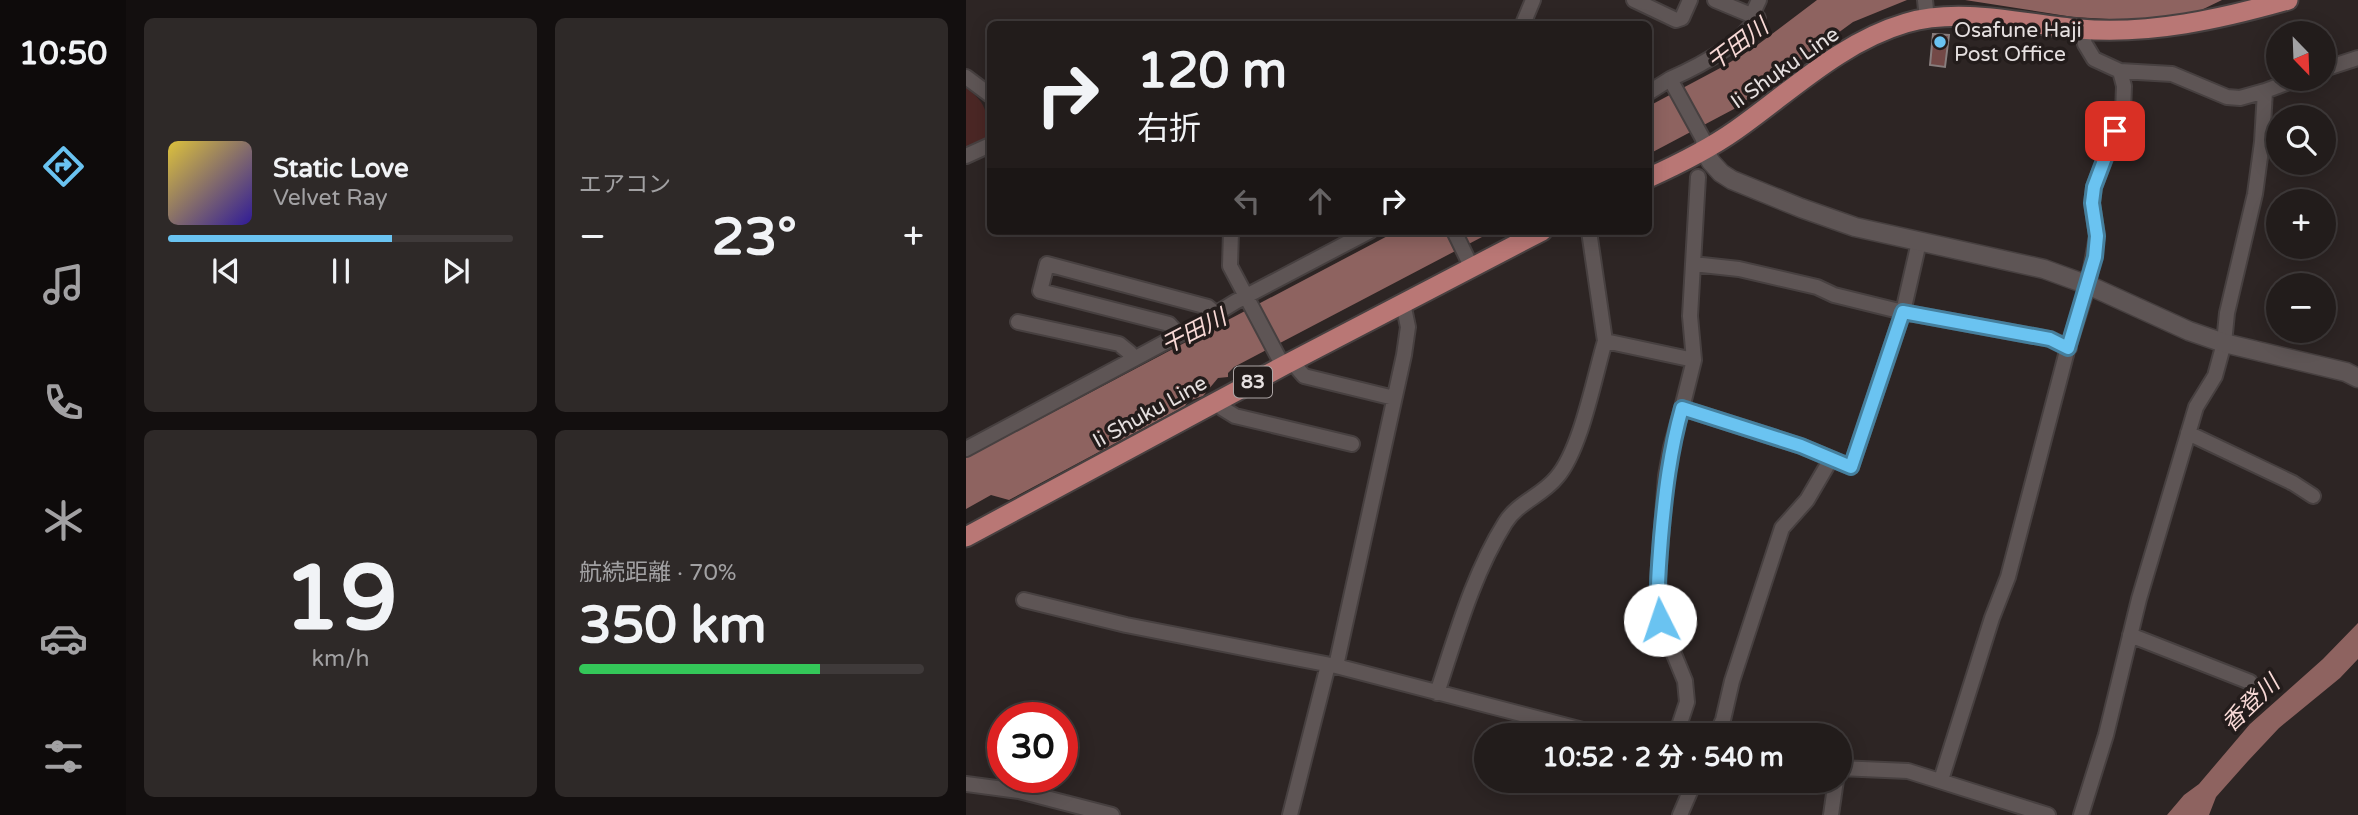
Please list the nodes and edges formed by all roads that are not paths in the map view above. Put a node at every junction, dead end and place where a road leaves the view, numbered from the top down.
1 (1532, 0) edge
2 (1633, 0) edge
3 (1690, 0) edge
4 (1715, 0) edge
5 (1759, 0) edge
6 (2288, 0) edge
7 (1926, 10) edge
8 (1752, 15) junction
9 (1524, 21) edge
10 (2081, 29) junction
11 (2358, 58) edge
12 (2336, 65) edge
13 (2120, 71) junction
14 (966, 78) edge
15 (1672, 82) junction
16 (2265, 90) joint
17 (1652, 91) edge
18 (987, 93) edge
19 (1704, 144) junction
20 (987, 146) edge
21 (966, 156) edge
22 (1652, 176) edge
23 (1698, 177) dead end
24 (1231, 235) edge
25 (1363, 235) edge
26 (1456, 235) edge
27 (1532, 235) edge
28 (1590, 235) edge
29 (1919, 242) junction
30 (1469, 261) junction
31 (1693, 264) junction
32 (2088, 285) junction
33 (1248, 298) junction
34 (1403, 303) junction
35 (1903, 312) junction
36 (1216, 314) junction
37 (1018, 322) dead end
38 (1179, 335) junction
39 (1605, 341) junction
40 (2224, 343) junction
41 (2068, 348) junction
42 (1134, 359) junction
43 (1284, 360) junction
44 (1694, 360) junction
45 (2358, 378) edge
46 (1394, 398) junction
47 (1217, 401) junction
48 (1682, 408) junction
49 (2188, 433) junction
50 (1352, 444) dead end
51 (966, 449) edge
52 (1831, 459) junction
53 (2313, 495) dead end
54 (966, 537) edge
55 (1024, 600) dead end
56 (2130, 635) junction
57 (1332, 666) junction
58 (2250, 682) dead end
59 (1437, 693) junction
60 (1555, 723) edge
61 (1680, 723) edge
62 (1722, 723) edge
63 (1852, 769) edge
64 (1941, 780) junction
65 (966, 784) edge
66 (1689, 793) edge
67 (1834, 793) edge
68 (1112, 815) edge
69 (1290, 815) edge
70 (1680, 815) edge
71 (1831, 815) edge
72 (2048, 815) edge
73 (2081, 815) edge

1 - 9 street
2 - 3 street
4 - 8 street
5 - 8 street
6 - 10 main road, Ii Shuku Line
7 - 10 main road, Ii Shuku Line
7 - 19 main road, Ii Shuku Line
8 - 15 street
10 - 13 street
11 - 12 street
13 - 16 street
13 - 32 street
14 - 18 street
15 - 17 street
15 - 19 street
16 - 40 street
19 - 22 main road, Ii Shuku Line
19 - 29 street
20 - 21 street
23 - 31 street
24 - 33 street
25 - 33 street
26 - 30 street
27 - 30 main road, Ii Shuku Line / 83
28 - 39 street
29 - 32 street
29 - 35 street
30 - 34 main road, Ii Shuku Line / 83
31 - 35 street
31 - 44 street
32 - 40 street
32 - 41 street
33 - 36 street
33 - 43 street
34 - 43 main road, Ii Shuku Line / 83
34 - 46 street
35 - 41 street
35 - 52 street
36 - 38 street
36 - 38 street
37 - 42 street
38 - 42 street
39 - 44 street
39 - 59 street
40 - 45 street
40 - 49 street
41 - 64 street
42 - 51 street
43 - 46 street
43 - 47 main road, Ii Shuku Line / 83
44 - 48 street
46 - 57 street
47 - 50 street
47 - 54 main road, Ii Shuku Line / 83
48 - 52 street
48 - 61 street
49 - 53 street
49 - 56 street
52 - 62 street
55 - 57 street
56 - 58 street
56 - 73 street
57 - 59 street
57 - 69 street
59 - 60 street
63 - 64 street
64 - 72 street
65 - 68 street
66 - 70 street
67 - 71 street

